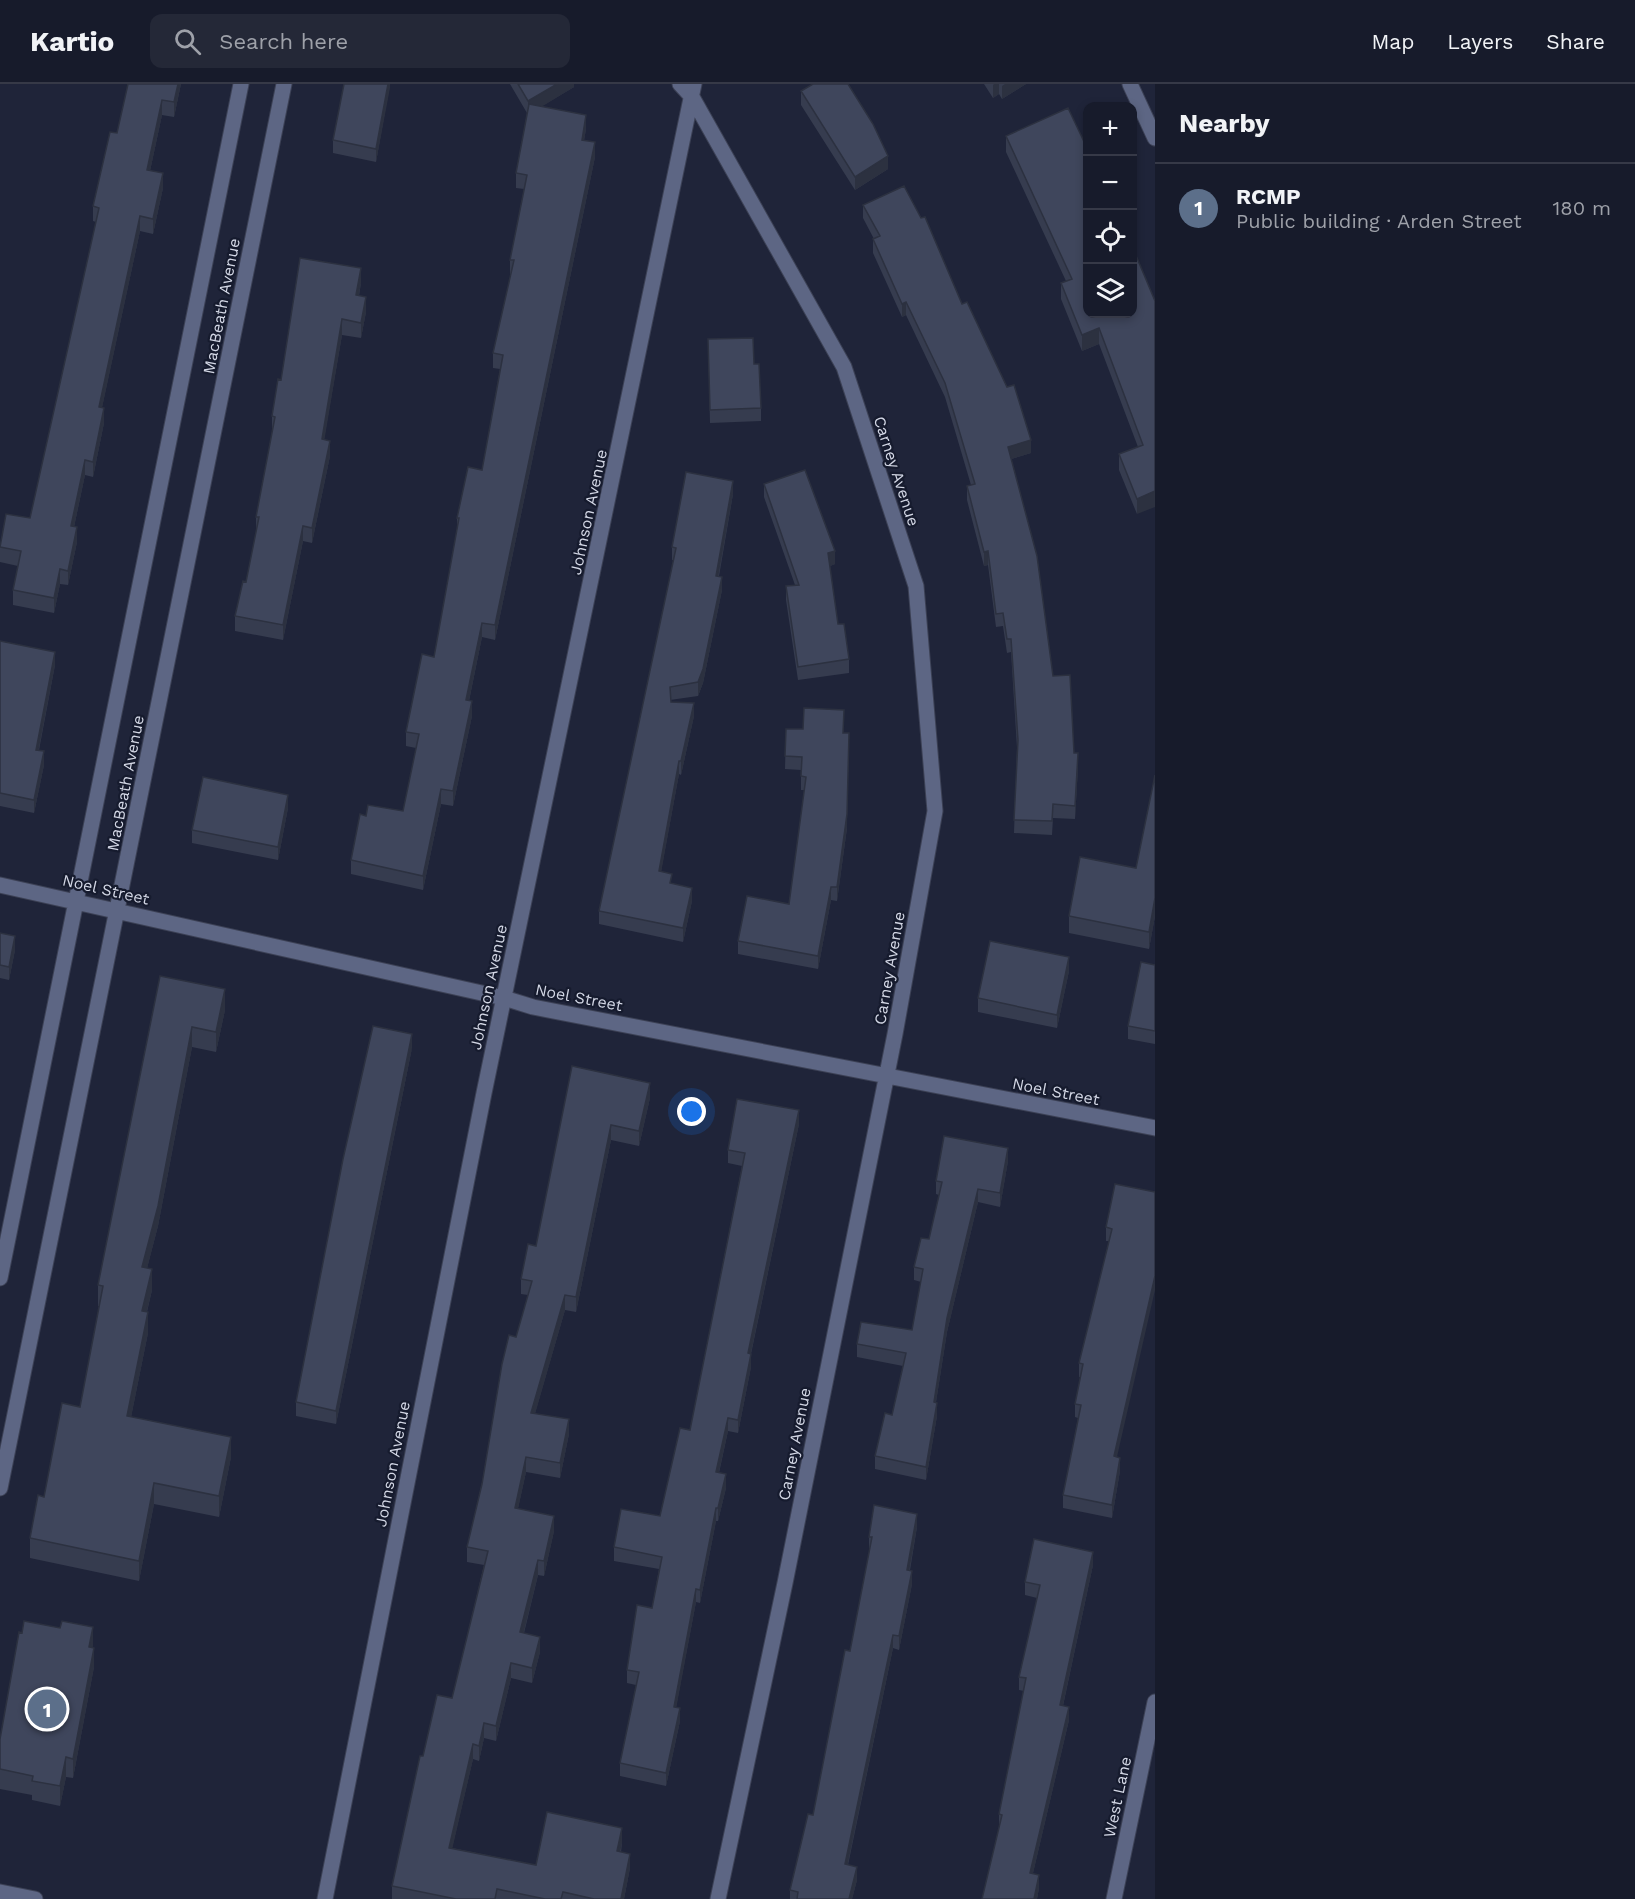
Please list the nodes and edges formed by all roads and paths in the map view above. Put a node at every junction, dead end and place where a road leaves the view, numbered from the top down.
1 (241, 84) edge
2 (284, 84) edge
3 (680, 84) edge
4 (1130, 84) edge
5 (693, 90) edge
6 (1155, 138) edge
7 (0, 885) edge
8 (77, 901) junction
9 (117, 910) junction
10 (504, 998) junction
11 (886, 1074) junction
12 (1155, 1128) edge
13 (0, 1278) edge
14 (0, 1488) edge
15 (1155, 1702) edge
16 (0, 1892) edge
17 (35, 1899) edge
18 (325, 1899) edge
19 (718, 1899) edge
20 (1114, 1899) edge

1 - 8 street, MacBeath Avenue
2 - 9 street, MacBeath Avenue
3 - 5 street, Carney Avenue
4 - 6 street
5 - 10 street, Johnson Avenue
5 - 11 street, Carney Avenue
7 - 8 street, Noel Street
8 - 9 street, Noel Street
8 - 13 street, MacBeath Avenue
9 - 10 street, Noel Street
9 - 14 street, MacBeath Avenue
10 - 11 street, Noel Street
10 - 18 street, Johnson Avenue
11 - 12 street, Noel Street
11 - 19 street, Carney Avenue
15 - 20 street, West Lane
16 - 17 street

